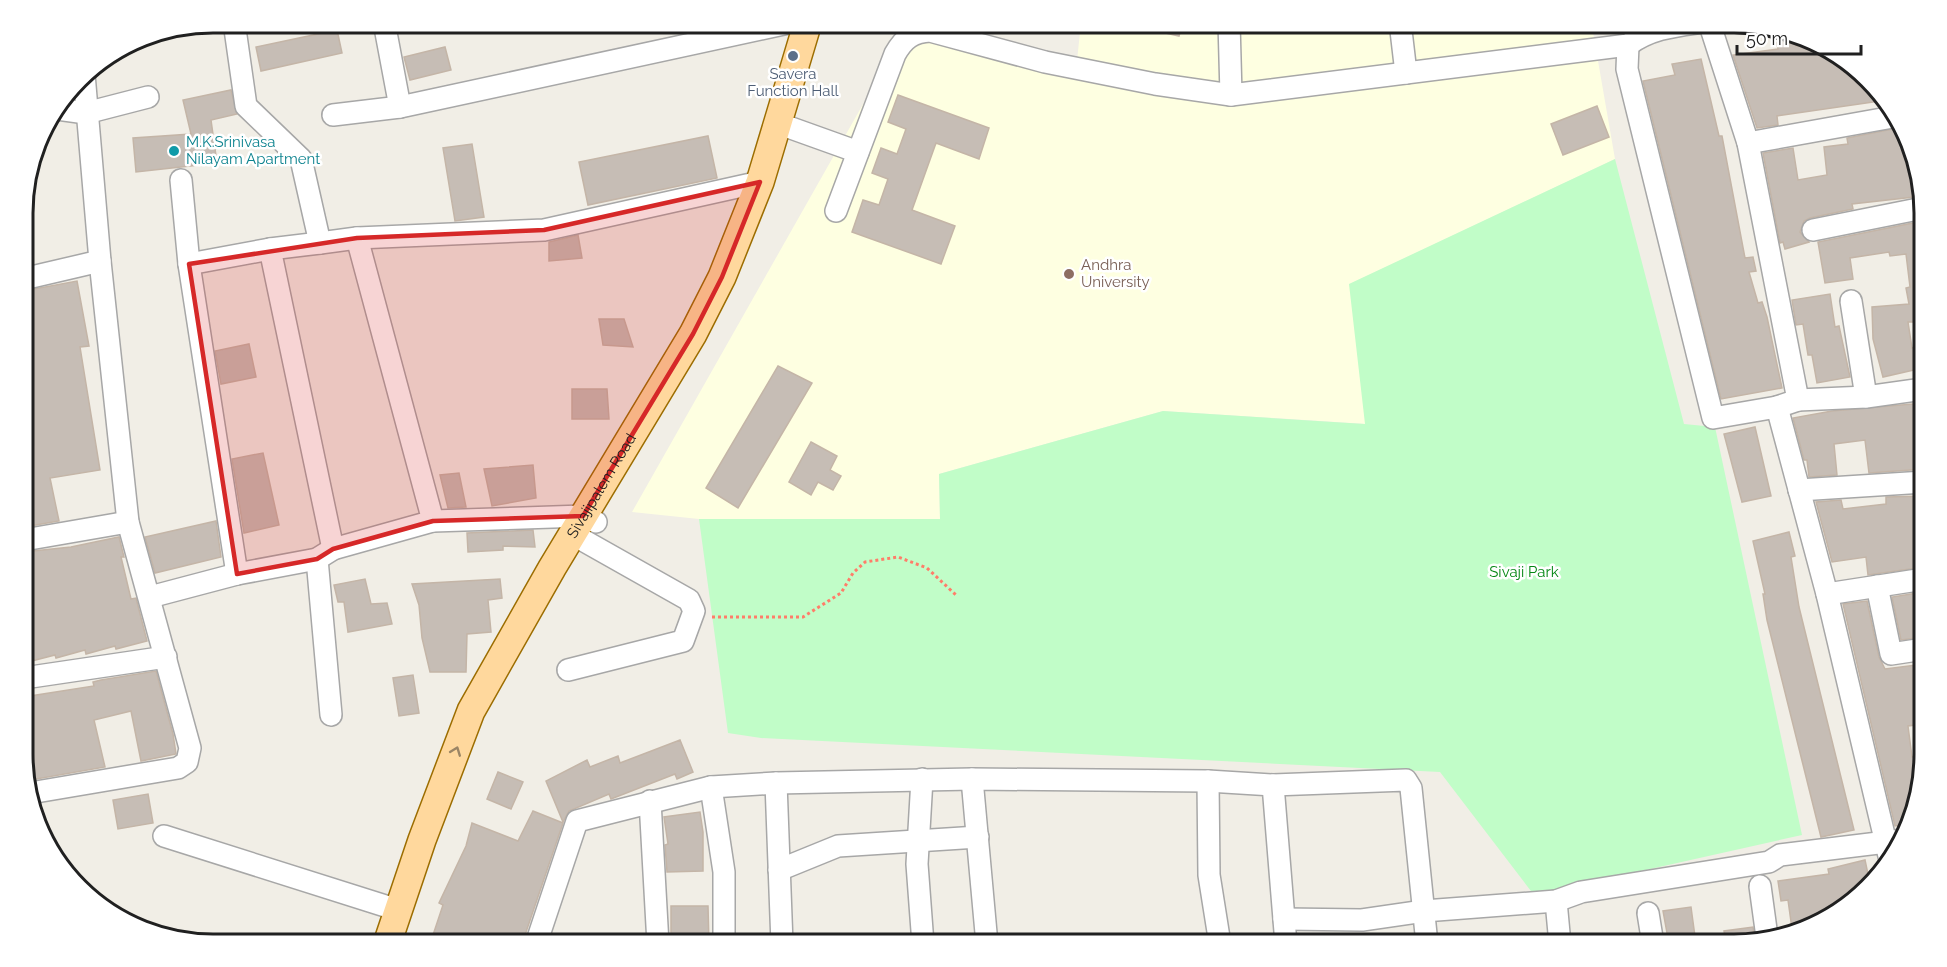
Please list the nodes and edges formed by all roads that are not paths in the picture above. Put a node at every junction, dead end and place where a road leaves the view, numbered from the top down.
1 (236, 33) edge
2 (386, 33) edge
3 (742, 33) edge
4 (805, 33) edge
5 (820, 33) edge
6 (918, 33) edge
7 (937, 33) edge
8 (1229, 33) edge
9 (1401, 33) edge
10 (1649, 33) edge
11 (1713, 33) edge
12 (1628, 45) junction
13 (1406, 73) junction
14 (85, 87) edge
15 (1231, 95) junction
16 (148, 98) dead end
17 (400, 107) junction
18 (65, 110) edge
19 (86, 113) junction
20 (333, 115) dead end
21 (1887, 118) edge
22 (791, 128) junction
23 (1748, 143) junction
24 (858, 152) junction
25 (181, 180) dead end
26 (760, 182) junction
27 (1914, 210) edge
28 (837, 211) dead end
29 (1813, 230) dead end
30 (357, 238) junction
31 (320, 243) junction
32 (270, 249) junction
33 (100, 261) junction
34 (189, 264) junction
35 (33, 277) edge
36 (1851, 301) dead end
37 (1914, 390) edge
38 (1866, 397) junction
39 (1798, 400) junction
40 (1777, 407) junction
41 (1914, 483) edge
42 (1799, 490) junction
43 (128, 522) junction
44 (432, 522) junction
45 (584, 529) junction
46 (33, 538) edge
47 (325, 554) junction
48 (237, 574) junction
49 (1914, 580) edge
50 (1877, 586) junction
51 (1827, 594) junction
52 (150, 597) junction
53 (1914, 651) edge
54 (166, 657) junction
55 (568, 670) dead end
56 (33, 677) edge
57 (331, 715) dead end
58 (922, 779) junction
59 (972, 779) junction
60 (1208, 781) junction
61 (776, 783) junction
62 (1273, 784) junction
63 (711, 787) junction
64 (37, 792) edge
65 (650, 801) junction
66 (164, 836) dead end
67 (978, 837) junction
68 (918, 839) junction
69 (1892, 840) edge
70 (1888, 846) edge
71 (779, 870) junction
72 (1760, 886) dead end
73 (1556, 901) junction
74 (398, 910) junction
75 (1424, 911) junction
76 (1648, 913) dead end
77 (1284, 919) junction
78 (1766, 931) edge
79 (390, 934) edge
80 (406, 934) edge
81 (539, 934) edge
82 (657, 934) edge
83 (724, 934) edge
84 (782, 934) edge
85 (922, 934) edge
86 (986, 934) edge
87 (1218, 934) edge
88 (1285, 934) edge
89 (1426, 934) edge
90 (1559, 934) edge
91 (1651, 934) edge

1 - 31 street
2 - 17 street
3 - 17 street
4 - 26 main road, Sivajipalem Road
5 - 22 main road, Sivajipalem Road
6 - 24 street
7 - 15 street
8 - 15 street
9 - 13 street
10 - 12 street
11 - 23 street
12 - 13 street
12 - 40 street
13 - 15 street
14 - 19 street
16 - 19 street
17 - 20 street
18 - 19 street
19 - 33 street
21 - 23 street
22 - 24 street
22 - 45 main road, Sivajipalem Road
23 - 39 street
24 - 28 street
25 - 34 street
26 - 30 street
26 - 45 main road, Sivajipalem Road
27 - 29 street
30 - 31 street
30 - 44 street
31 - 32 street
32 - 34 street
32 - 47 street
33 - 35 street
33 - 43 street
34 - 48 street
36 - 38 street
37 - 38 street
38 - 39 street
39 - 40 street
40 - 42 street
41 - 42 street
42 - 51 street
43 - 46 street
43 - 52 street
44 - 45 street
44 - 47 street
45 - 55 street
74 -> 45 main road, Sivajipalem Road
45 - 80 main road, Sivajipalem Road
47 - 48 street
47 - 57 street
48 - 52 street
49 - 50 street
50 - 51 street
50 - 53 street
51 - 69 street
52 - 54 street
54 - 56 street
54 - 64 street
58 - 59 street
58 - 61 street
58 - 68 street
59 - 60 street
59 - 67 street
60 - 62 street
60 - 87 street
61 - 63 street
61 - 71 street
62 - 75 street
62 - 77 street
63 - 65 street
63 - 83 street
65 - 81 street
65 - 82 street
66 - 74 street
67 - 68 street
67 - 86 street
68 - 71 street
68 - 85 street
70 - 73 street
71 - 84 street
72 - 78 street
73 - 75 street
73 - 90 street
74 - 79 main road, Sivajipalem Road
75 - 77 street
75 - 89 street
76 - 91 street
77 - 88 street

